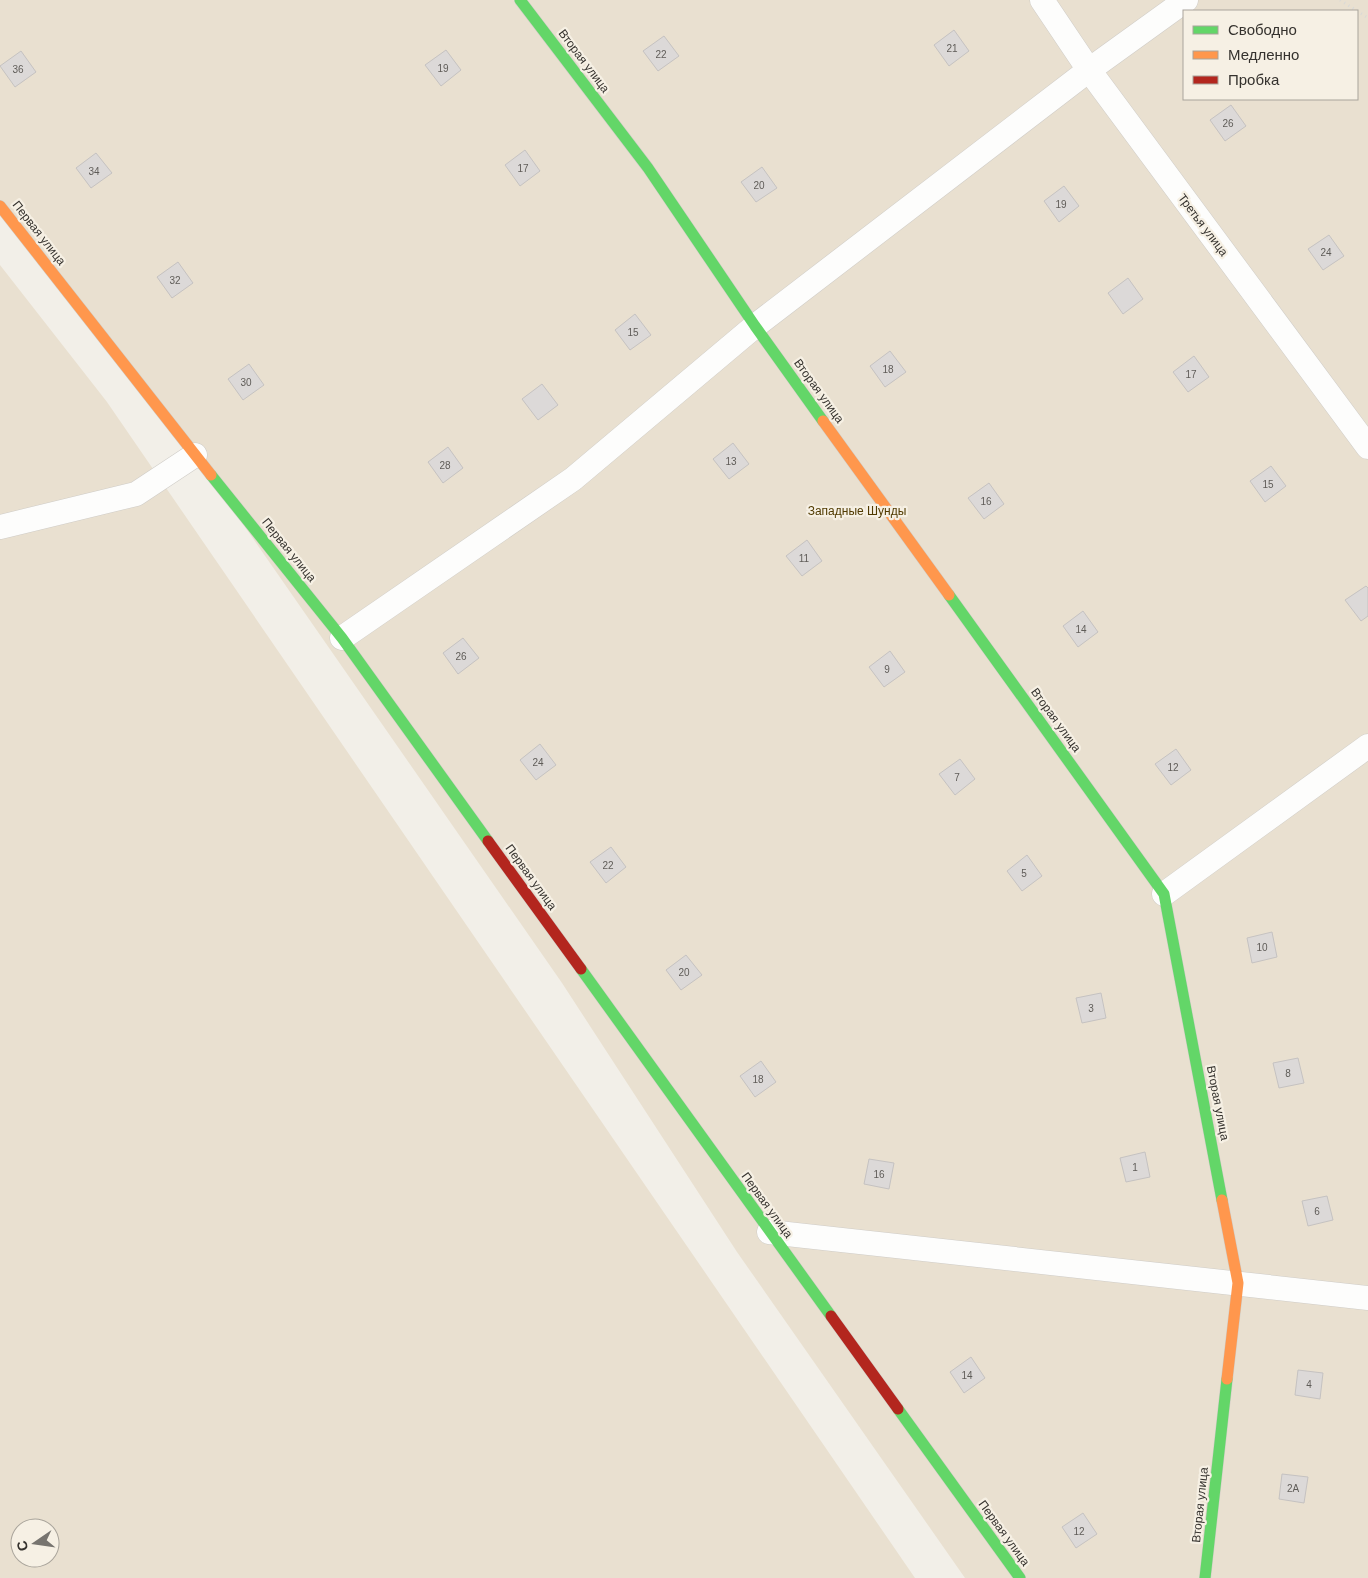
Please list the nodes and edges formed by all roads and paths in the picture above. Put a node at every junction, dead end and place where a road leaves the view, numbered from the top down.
1 (520, 0) edge
2 (1042, 0) edge
3 (1186, 0) edge
4 (1340, 0) edge
5 (1356, 10) edge
6 (1089, 70) junction
7 (0, 206) edge
8 (755, 326) junction
9 (1368, 447) edge
10 (195, 455) junction
11 (0, 527) edge
12 (342, 638) junction
13 (1368, 746) edge
14 (1164, 894) junction
15 (769, 1232) junction
16 (1238, 1283) junction
17 (1368, 1298) edge
18 (1020, 1578) edge
19 (1205, 1578) edge

1 - 8 street, Вторая улица
2 - 6 street, Третья улица
3 - 6 street
4 - 5 path
6 - 8 street
6 - 9 street, Третья улица
7 - 10 street, Первая улица
8 - 12 street
8 - 14 street, Вторая улица
10 - 11 street
10 - 12 street, Первая улица
12 - 15 street, Первая улица
13 - 14 street
14 - 16 street, Вторая улица
15 - 16 street
15 - 18 street, Первая улица
16 - 17 street
16 - 19 street, Вторая улица

